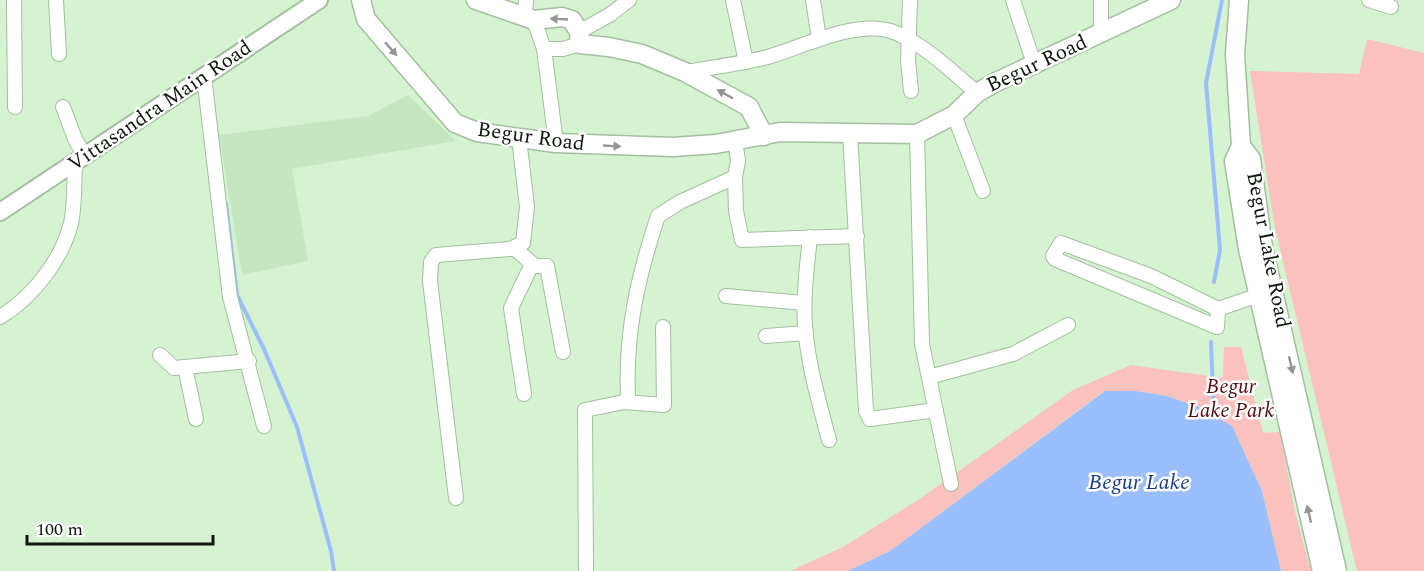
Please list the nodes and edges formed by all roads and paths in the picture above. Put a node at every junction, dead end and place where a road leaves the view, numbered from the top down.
1 (14, 0) edge
2 (56, 0) edge
3 (319, 0) edge
4 (361, 0) edge
5 (476, 0) edge
6 (629, 0) edge
7 (733, 0) edge
8 (813, 0) edge
9 (910, 0) edge
10 (1013, 0) edge
11 (1101, 0) edge
12 (1171, 0) edge
13 (1239, 0) edge
14 (1369, 0) edge
15 (1391, 7) dead end
16 (528, 12) edge
17 (1101, 34) junction
18 (580, 38) junction
19 (819, 39) junction
20 (909, 41) junction
21 (544, 49) junction
22 (58, 54) dead end
23 (746, 62) junction
24 (1035, 67) junction
25 (684, 72) junction
26 (204, 76) junction
27 (911, 91) dead end
28 (977, 93) junction
29 (15, 107) dead end
30 (63, 107) dead end
31 (954, 115) junction
32 (850, 133) junction
33 (917, 134) junction
34 (764, 136) junction
35 (519, 138) junction
36 (735, 140) junction
37 (556, 143) junction
38 (1241, 146) junction
39 (79, 159) junction
40 (735, 177) junction
41 (983, 191) dead end
42 (0, 212) edge
43 (857, 236) junction
44 (810, 237) junction
45 (514, 248) junction
46 (532, 264) junction
47 (1259, 295) junction
48 (726, 296) dead end
49 (804, 303) junction
50 (1218, 309) junction
51 (0, 317) edge
52 (1068, 325) dead end
53 (663, 327) dead end
54 (1276, 331) junction
55 (806, 333) junction
56 (766, 336) dead end
57 (563, 352) dead end
58 (160, 355) dead end
59 (249, 361) junction
60 (185, 367) junction
61 (929, 377) junction
62 (524, 394) dead end
63 (624, 402) junction
64 (936, 410) junction
65 (196, 419) dead end
66 (264, 426) dead end
67 (829, 440) dead end
68 (951, 483) dead end
69 (456, 498) dead end
70 (1325, 551) junction
71 (586, 571) edge
72 (1322, 571) edge
73 (1337, 571) edge

1 - 29 street
2 - 22 street
3 - 26 street, Vittasandra Main Road
4 -> 35 main road, Begur Road
5 - 16 main road
6 - 18 street
7 - 23 street
8 - 19 street
9 - 20 street
10 - 24 street
11 - 17 street
12 - 17 main road, Begur Road
13 - 38 main road
14 - 15 street
18 -> 16 main road
16 - 21 street
17 - 24 main road, Begur Road
18 - 21 street
18 - 25 main road
19 - 20 street
19 - 23 street
20 - 27 street
20 - 28 street
21 - 37 street
23 - 25 street
24 - 28 main road, Begur Road
34 -> 25 main road
26 - 39 street, Vittasandra Main Road
26 - 59 street
28 - 31 main road, Begur Road
30 - 39 street
31 - 33 main road, Begur Road
31 - 41 street
32 - 33 main road, Begur Road
32 - 34 main road, Begur Road
32 - 43 street
33 - 61 street
34 - 36 main road, Begur Road
35 - 37 main road, Begur Road
35 - 45 street
37 -> 36 main road, Begur Road
36 - 40 street
38 - 47 main road, Begur Lake Road
38 - 54 main road, Begur Lake Road
39 - 42 street, Vittasandra Main Road
39 - 51 street
40 - 44 street
40 - 63 street
43 - 44 street
43 - 64 street
44 - 49 street
45 - 46 street
45 - 69 street
46 - 57 street
46 - 62 street
47 - 50 street
47 - 54 main road, Begur Lake Road
48 - 49 street
49 - 55 street
50 - 50 street
52 - 61 street
53 - 63 street
54 - 70 main road, Begur Lake Road
55 - 56 street
55 - 67 street
58 - 60 street
59 - 60 street
59 - 66 street
60 - 65 street
61 - 64 street
63 - 71 street
64 - 68 street
70 - 72 main road, Begur Lake Road
70 - 73 main road, Begur Lake Road

